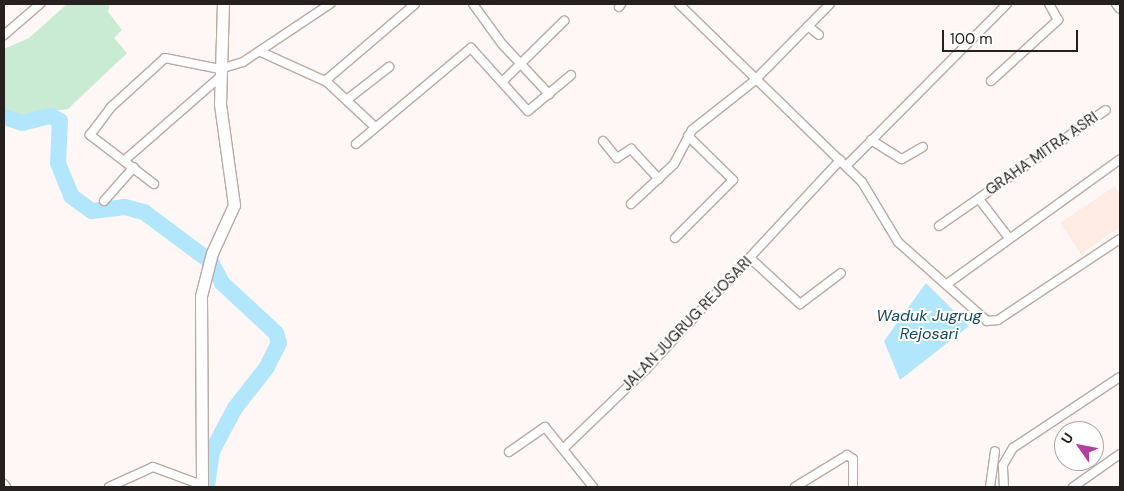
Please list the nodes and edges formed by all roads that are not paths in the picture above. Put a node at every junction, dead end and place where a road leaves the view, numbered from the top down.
1 (40, 4) edge
2 (222, 4) edge
3 (330, 4) edge
4 (415, 4) edge
5 (473, 4) edge
6 (830, 4) edge
7 (1007, 4) edge
8 (1049, 4) edge
9 (1116, 4) edge
10 (684, 5) edge
11 (1120, 9) edge
12 (564, 21) dead end
13 (808, 26) junction
14 (4, 35) edge
15 (819, 35) dead end
16 (261, 52) junction
17 (521, 66) junction
18 (389, 67) dead end
19 (220, 73) junction
20 (571, 76) dead end
21 (754, 80) junction
22 (325, 81) junction
23 (503, 81) junction
24 (991, 81) dead end
25 (549, 94) junction
26 (349, 98) junction
27 (1106, 110) dead end
28 (374, 126) junction
29 (688, 136) junction
30 (871, 140) junction
31 (603, 142) dead end
32 (356, 144) dead end
33 (922, 147) dead end
34 (126, 159) junction
35 (1120, 159) edge
36 (843, 163) junction
37 (134, 167) junction
38 (658, 179) junction
39 (154, 184) dead end
40 (979, 198) junction
41 (104, 201) dead end
42 (631, 204) dead end
43 (939, 226) dead end
44 (675, 238) dead end
45 (1009, 238) junction
46 (1120, 239) edge
47 (750, 258) junction
48 (841, 273) dead end
49 (947, 284) junction
50 (1120, 378) edge
51 (564, 448) junction
52 (995, 451) dead end
53 (509, 452) dead end
54 (1120, 454) edge
55 (4, 484) edge
56 (202, 486) edge
57 (6, 487) edge
58 (109, 487) edge
59 (593, 487) edge
60 (795, 487) edge
61 (854, 487) edge
62 (990, 487) edge
63 (1004, 487) edge
64 (1072, 487) edge

1 - 14 street
2 - 19 main road
3 - 16 street
4 - 22 street
5 - 17 street
6 - 13 street
7 - 30 street
8 - 24 street
9 - 11 street
10 - 21 street
12 - 17 street
13 - 15 street
13 - 21 street
16 - 19 street
16 - 22 street
17 - 23 street
17 - 25 street
18 - 26 street
19 - 34 street
19 - 34 street
19 - 56 main road
20 - 25 street
21 - 29 street
21 - 36 street
22 - 26 street
23 - 25 street
23 - 28 street
26 - 28 street
27 - 40 street, GRAHA MITRA ASRI
28 - 32 street
29 - 38 street
29 - 44 street
30 - 33 street
30 - 36 street
31 - 38 street
34 - 37 street
35 - 45 street
36 - 47 street, JALAN JUGRUG REJOSARI
36 - 49 street
37 - 39 street
37 - 41 street
38 - 42 street
40 - 43 street, GRAHA MITRA ASRI
40 - 45 street, GRAHA MITRA ASRI
45 - 49 street
46 - 49 street
47 - 48 street
47 - 51 street, JALAN JUGRUG REJOSARI
50 - 63 street
51 - 53 street
51 - 59 street
52 - 62 street
54 - 64 street
55 - 57 street
56 - 58 street
60 - 61 street

